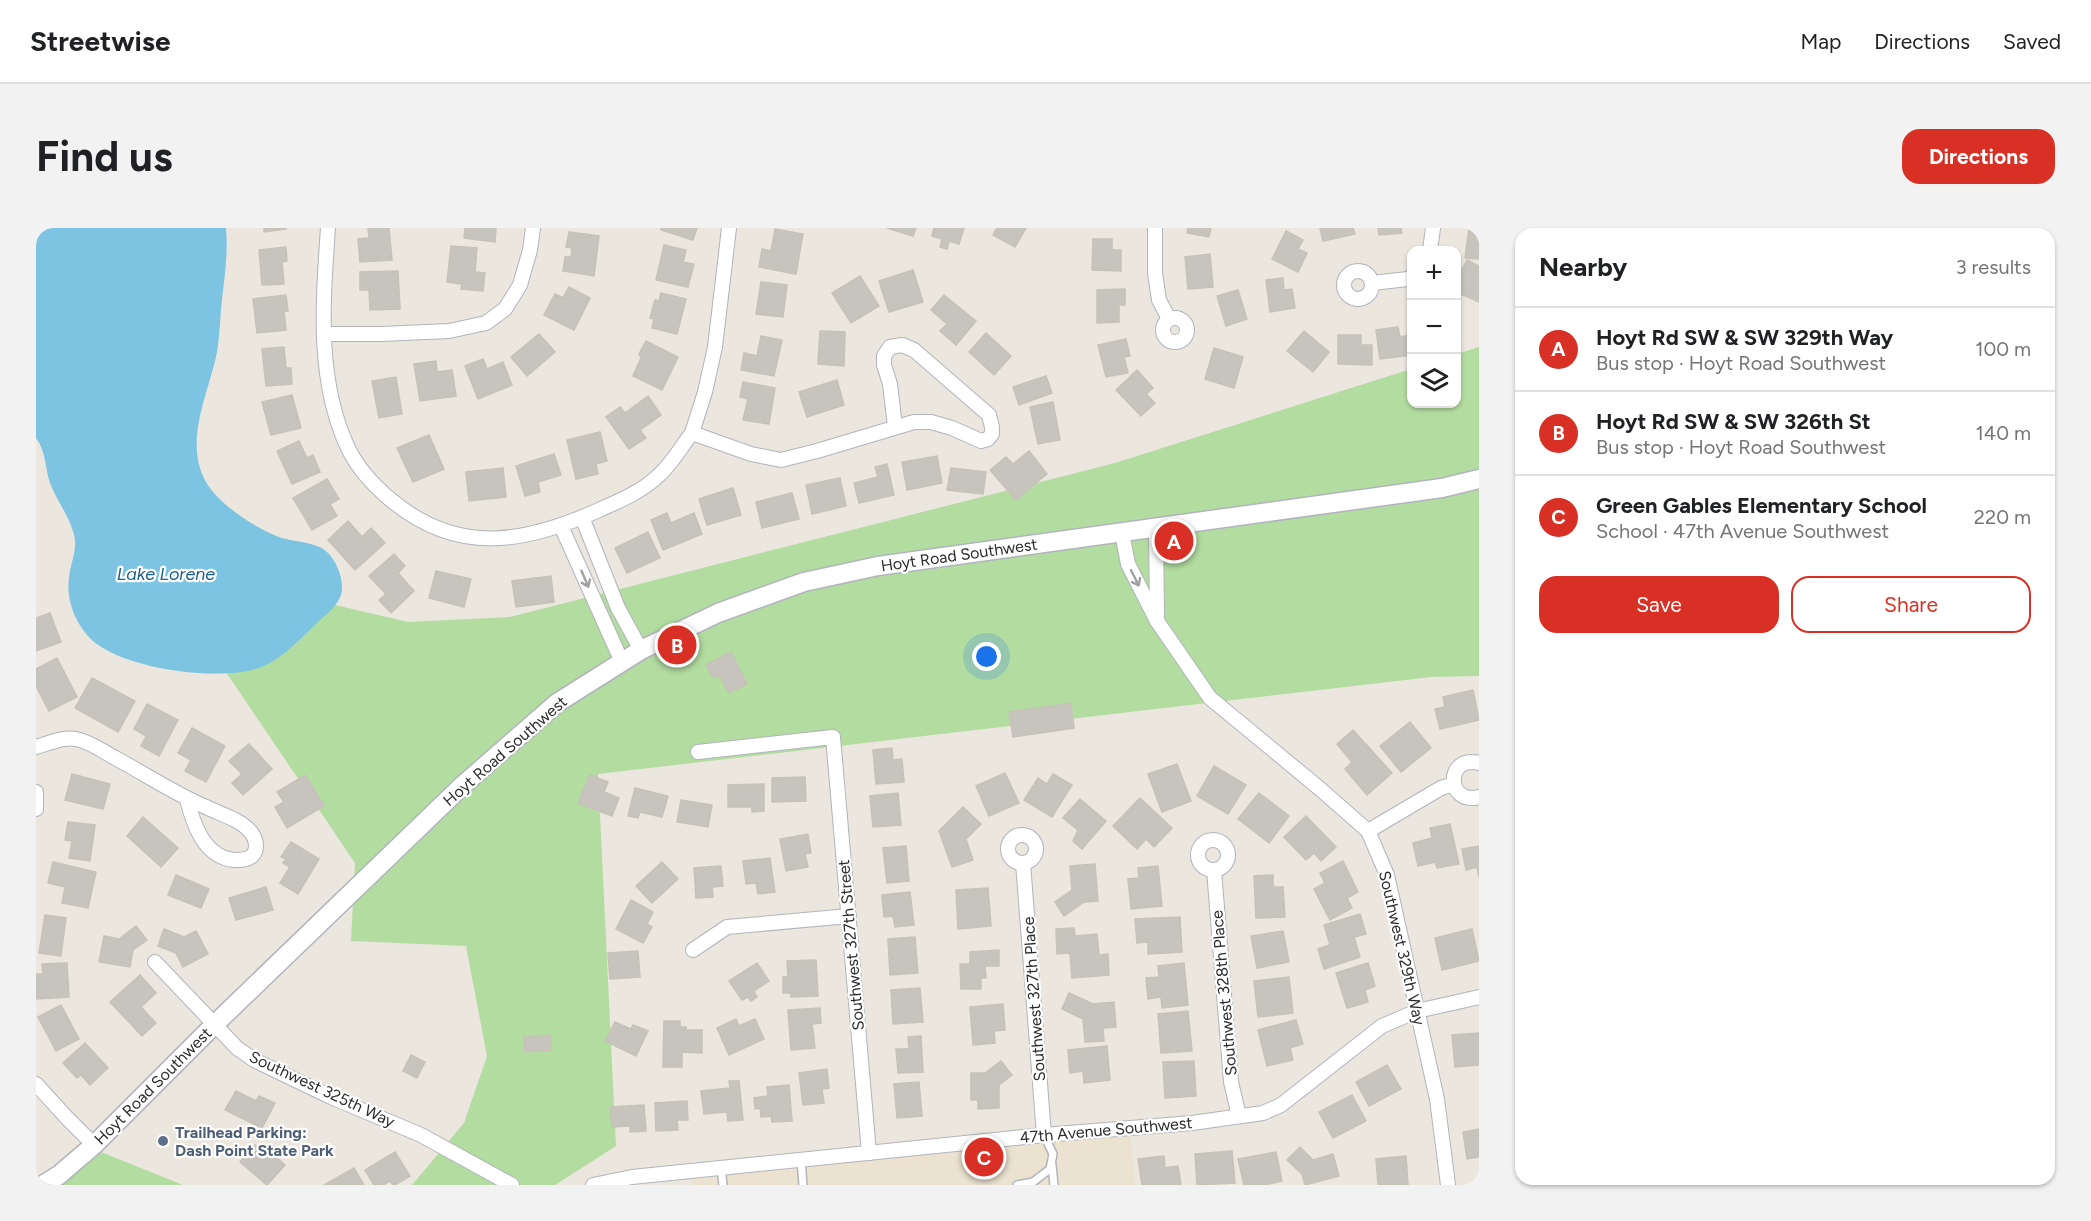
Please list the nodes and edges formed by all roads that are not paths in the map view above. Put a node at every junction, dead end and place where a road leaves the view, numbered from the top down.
1 (328, 228) edge
2 (533, 228) edge
3 (729, 228) edge
4 (1155, 228) edge
5 (1434, 228) edge
6 (1431, 246) edge
7 (1407, 279) edge
8 (1372, 284) dead end
9 (1169, 319) dead end
10 (325, 334) junction
11 (895, 427) junction
12 (692, 433) junction
13 (1479, 479) edge
14 (582, 517) junction
15 (561, 526) junction
16 (1156, 528) junction
17 (1122, 532) junction
18 (1157, 621) junction
19 (641, 650) junction
20 (622, 662) junction
21 (36, 747) edge
22 (698, 752) dead end
23 (1479, 763) edge
24 (1454, 784) junction
25 (36, 792) edge
26 (1479, 797) edge
27 (187, 799) junction
28 (36, 809) edge
29 (1368, 831) junction
30 (1023, 863) dead end
31 (1214, 870) dead end
32 (849, 916) junction
33 (693, 950) dead end
34 (155, 962) dead end
35 (1479, 997) edge
36 (1417, 1011) junction
37 (215, 1024) junction
38 (36, 1084) edge
39 (1239, 1116) junction
40 (1044, 1135) junction
41 (94, 1145) junction
42 (869, 1153) junction
43 (801, 1160) junction
44 (1052, 1162) junction
45 (721, 1168) junction
46 (44, 1185) edge
47 (512, 1185) edge
48 (593, 1185) edge
49 (723, 1185) edge
50 (803, 1185) edge
51 (1017, 1185) edge
52 (1054, 1185) edge
53 (1448, 1185) edge

1 - 10 street
2 - 10 street
3 - 12 street
4 - 9 street
5 - 6 street
7 - 8 street
10 - 15 street
11 - 11 street
11 - 12 street
12 - 14 street
13 - 16 main road, Hoyt Road Southwest
14 - 15 street
14 - 19 street
15 -> 20 street
16 - 17 main road, Hoyt Road Southwest
16 - 18 street
17 -> 18 street, Southwest 329th Way
17 - 19 main road, Hoyt Road Southwest
18 - 29 street, Southwest 329th Way
19 - 20 main road, Hoyt Road Southwest
20 - 37 main road, Hoyt Road Southwest
21 - 27 street
22 - 32 street, Southwest 327th Street
23 - 24 street
24 - 26 street
24 - 29 street
25 - 28 street
27 - 27 street
29 - 36 street, Southwest 329th Way
30 - 40 street, Southwest 327th Place
31 - 39 street, Southwest 328th Place
32 - 33 street
32 - 42 street, Southwest 327th Street
34 - 37 street, Southwest 325th Way
35 - 36 street, 47th Avenue Southwest
36 - 39 street, 47th Avenue Southwest
36 - 53 street, Southwest 329th Way
37 - 41 main road, Hoyt Road Southwest
37 - 47 street, Southwest 325th Way
38 - 41 street
39 - 40 street, 47th Avenue Southwest
40 - 42 street, 47th Avenue Southwest
40 - 44 lane
41 - 46 main road, Hoyt Road Southwest
42 - 43 street, 47th Avenue Southwest
43 - 45 street, 47th Avenue Southwest
43 - 50 lane
44 - 51 lane
44 - 52 lane
45 - 48 street, 47th Avenue Southwest
45 - 49 lane

